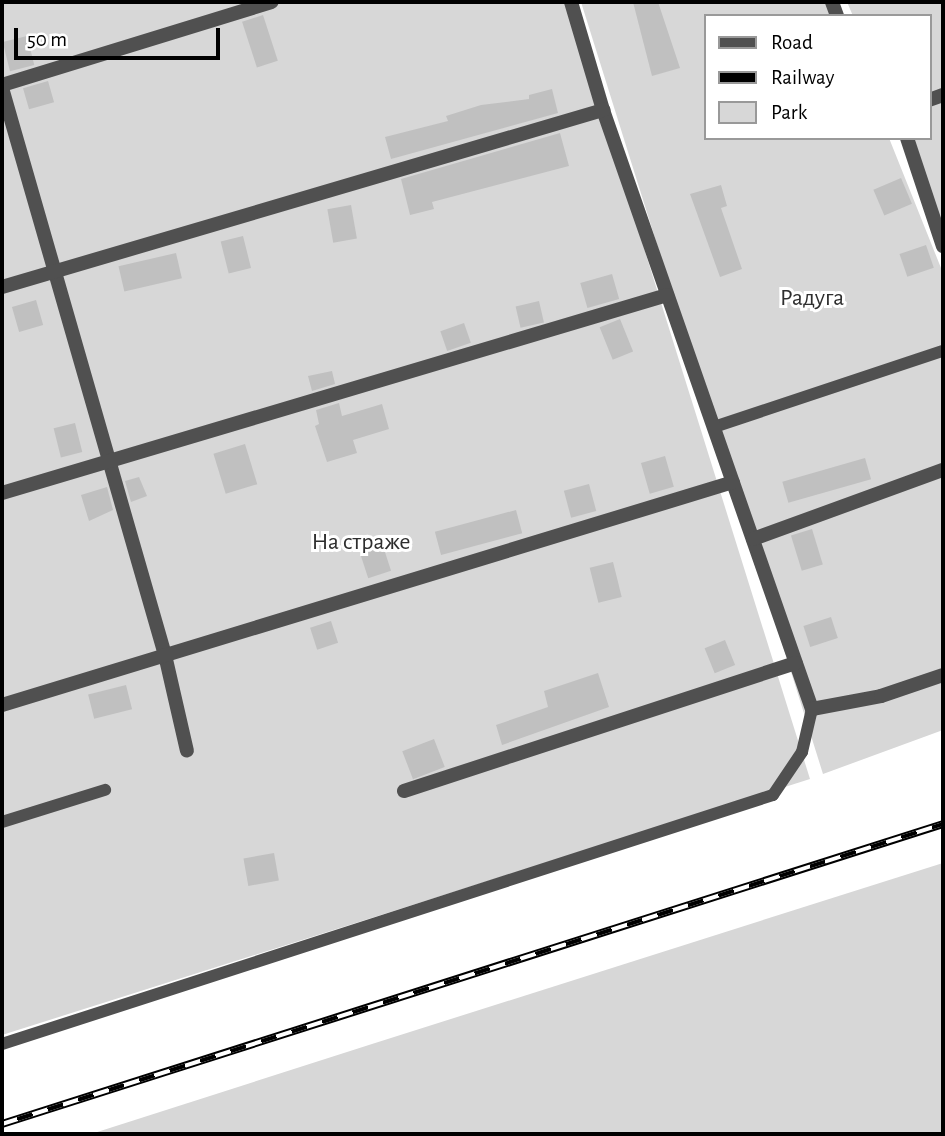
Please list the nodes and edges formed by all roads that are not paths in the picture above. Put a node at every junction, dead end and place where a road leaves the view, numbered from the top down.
1 (272, 2) edge
2 (571, 2) edge
3 (2, 87) edge
4 (603, 110) junction
5 (908, 140) edge
6 (943, 246) edge
7 (56, 271) junction
8 (2, 287) edge
9 (667, 295) junction
10 (943, 351) edge
11 (714, 427) junction
12 (108, 461) junction
13 (943, 470) edge
14 (733, 482) junction
15 (2, 493) edge
16 (753, 538) junction
17 (165, 655) junction
18 (796, 663) junction
19 (943, 675) edge
20 (2, 705) edge
21 (812, 709) junction
22 (187, 751) dead end
23 (106, 790) dead end
24 (404, 791) dead end
25 (2, 822) edge
26 (2, 1044) edge

1 - 3 street
2 - 4 street
3 - 7 street
4 - 7 street
4 - 9 street
5 - 6 street
7 - 8 street
7 - 12 street
9 - 11 street
9 - 12 street
10 - 11 lane
11 - 14 street
12 - 15 street
12 - 17 street
13 - 16 street
14 - 16 street
14 - 17 street
16 - 18 street
17 - 20 street
17 - 22 street
18 - 21 street
18 - 24 street
19 - 21 street
21 - 26 lane
23 - 25 lane

